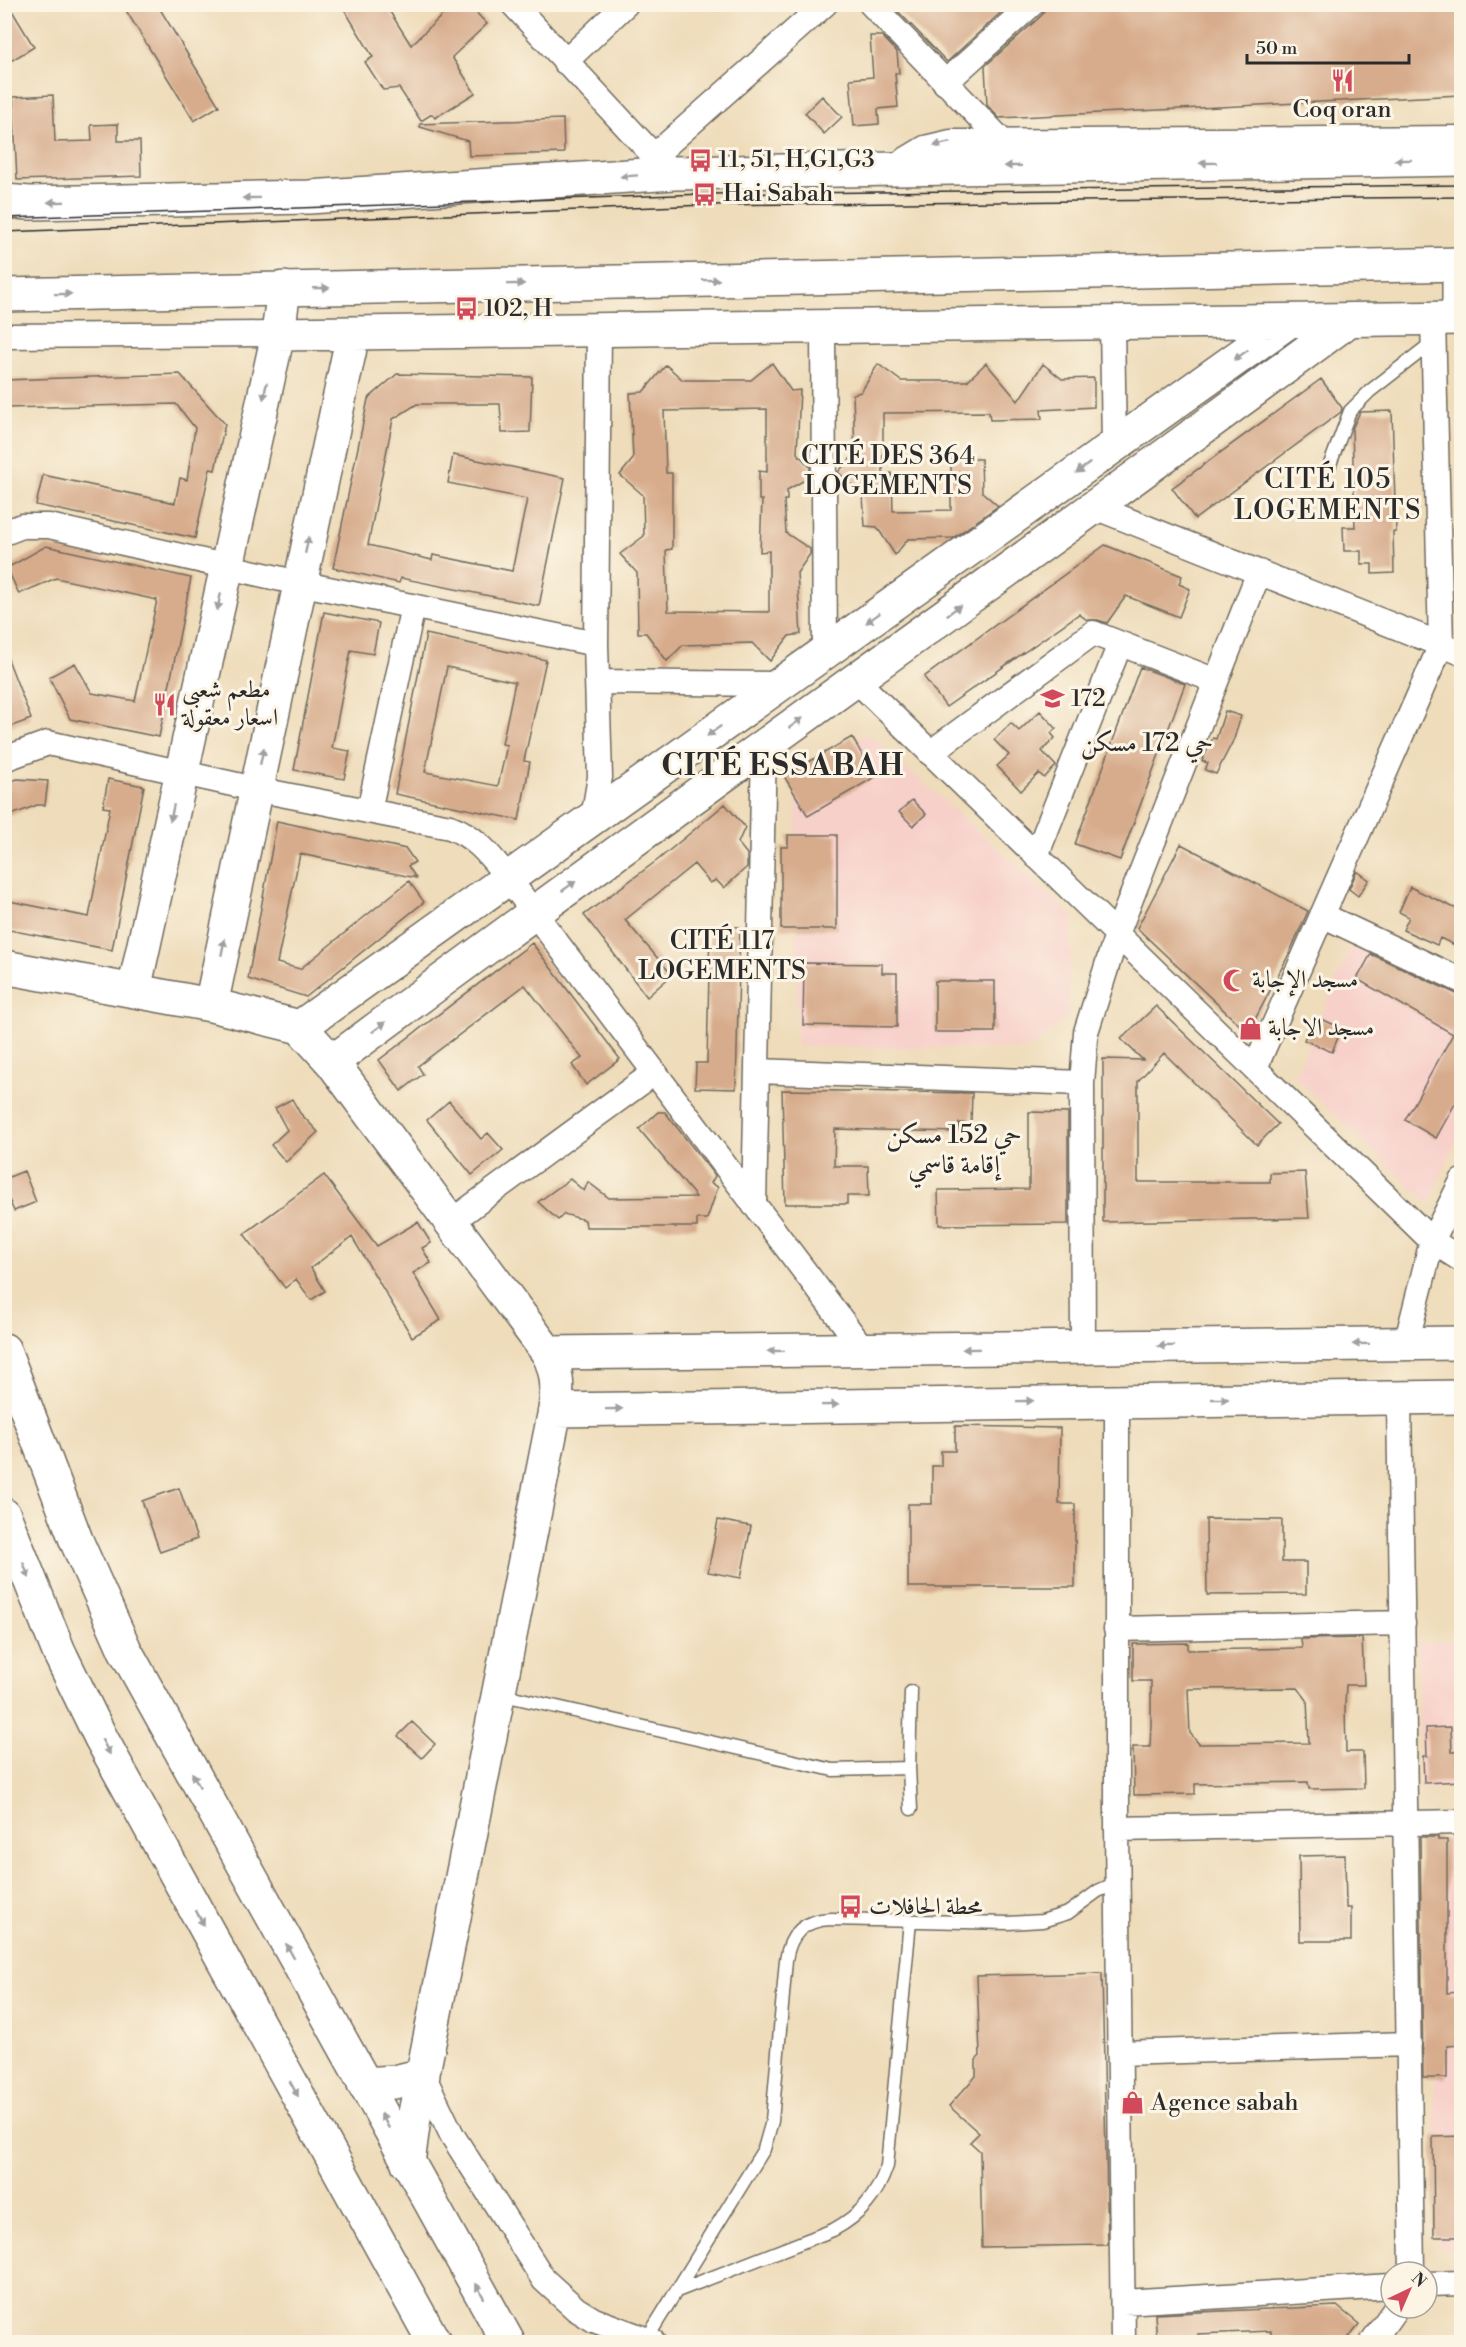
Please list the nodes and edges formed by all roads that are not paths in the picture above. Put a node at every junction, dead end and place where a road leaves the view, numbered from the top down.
1 (513, 4) edge
2 (626, 4) edge
3 (825, 4) edge
4 (871, 4) edge
5 (1032, 4) edge
6 (565, 62) junction
7 (945, 83) junction
8 (1461, 138) edge
9 (1000, 140) junction
10 (1461, 159) edge
11 (664, 164) junction
12 (890, 169) junction
13 (4, 201) edge
14 (1460, 264) edge
15 (284, 288) junction
16 (4, 295) edge
17 (1349, 320) junction
18 (1289, 321) junction
19 (1112, 323) junction
20 (1446, 324) edge
21 (822, 328) junction
22 (599, 331) junction
23 (278, 334) junction
24 (353, 334) junction
25 (4, 336) edge
26 (1114, 446) junction
27 (1329, 467) dead end
28 (1097, 508) junction
29 (4, 532) edge
30 (226, 567) junction
31 (1258, 572) junction
32 (299, 583) junction
33 (413, 606) junction
34 (596, 644) junction
35 (1120, 644) junction
36 (1456, 650) edge
37 (825, 652) junction
38 (856, 680) junction
39 (1216, 681) junction
40 (598, 682) junction
41 (780, 684) junction
42 (764, 746) junction
43 (930, 753) junction
44 (4, 759) edge
45 (181, 773) junction
46 (255, 789) junction
47 (369, 811) junction
48 (593, 818) junction
49 (1036, 856) junction
50 (508, 878) junction
51 (532, 912) junction
52 (1322, 915) junction
53 (1117, 934) junction
54 (4, 967) edge
55 (1461, 981) edge
56 (134, 990) junction
57 (211, 1005) junction
58 (300, 1027) junction
59 (332, 1062) junction
60 (1255, 1068) junction
61 (757, 1071) junction
62 (654, 1073) junction
63 (1082, 1083) junction
64 (1461, 1181) edge
65 (754, 1205) junction
66 (452, 1221) junction
67 (1432, 1241) junction
68 (1461, 1260) edge
69 (1461, 1343) edge
70 (1406, 1344) junction
71 (1083, 1347) junction
72 (4, 1350) edge
73 (864, 1350) junction
74 (548, 1353) junction
75 (1461, 1397) edge
76 (1399, 1398) junction
77 (1117, 1400) junction
78 (555, 1410) junction
79 (4, 1515) edge
80 (1403, 1623) junction
81 (1116, 1629) junction
82 (911, 1692) dead end
83 (499, 1694) junction
84 (909, 1768) junction
85 (911, 1809) dead end
86 (1461, 1822) edge
87 (1406, 1823) junction
88 (1117, 1829) junction
89 (1118, 1882) junction
90 (910, 1921) junction
91 (1409, 2044) junction
92 (1120, 2053) junction
93 (423, 2075) junction
94 (364, 2084) junction
95 (408, 2163) junction
96 (1412, 2260) edge
97 (1461, 2283) edge
98 (1439, 2284) edge
99 (1379, 2287) edge
100 (676, 2291) junction
101 (1123, 2302) junction
102 (1388, 2320) edge
103 (650, 2341) edge
104 (434, 2343) edge
105 (508, 2343) edge
106 (1123, 2343) edge
107 (1372, 2343) edge

1 - 6 street
2 - 6 street
3 - 11 street
4 - 7 street
5 - 7 street
6 - 11 street
7 - 9 street
8 - 9 street
9 -> 12 street
10 -> 12 main road
11 - 12 main road
11 -> 13 main road
15 -> 14 main road
14 - 20 main road
16 -> 15 main road
15 - 23 main road
17 - 18 main road
17 - 20 main road
17 - 28 main road
18 - 19 main road
18 -> 26 main road
19 - 21 main road
19 - 26 street
20 - 27 lane
20 - 36 street
21 - 22 main road
21 - 37 street
22 - 24 main road
22 - 34 street
23 - 24 main road
23 - 25 street
23 -> 30 main road
32 -> 24 main road
26 -> 37 main road
28 - 31 street
38 -> 28 main road
29 - 30 street
30 - 32 street
30 -> 45 main road
31 - 36 street
31 - 39 street
32 - 33 street
46 -> 32 main road
33 - 34 street
33 - 47 street
34 - 40 street
35 - 39 street
35 - 43 street
35 - 49 street
36 - 52 street
37 - 41 main road
42 -> 38 main road
38 - 43 street
39 - 53 street
40 - 41 street
40 - 48 street
41 -> 48 main road
51 -> 42 main road
42 - 61 street
43 - 49 street
44 - 45 street
45 - 46 street
45 -> 56 main road
46 - 47 street
57 -> 46 main road
47 - 50 street
48 - 50 main road
49 - 53 street
50 - 51 street
50 - 58 main road
59 -> 51 main road
51 - 62 street
52 - 55 street
52 - 60 street
53 - 60 street
53 - 63 street
54 - 56 main road
56 - 57 main road
57 - 58 main road
58 - 59 main road
59 - 66 main road
60 - 67 street
61 - 63 street
61 - 65 street
62 - 65 street
62 - 66 street
63 - 71 street
64 - 67 street
65 - 73 street
66 - 74 main road
67 - 68 street
67 - 70 street
69 - 70 main road
70 -> 71 main road
71 -> 73 main road
94 -> 72 main road
73 -> 74 main road
74 - 78 main road
75 - 76 main road
77 -> 76 main road
76 - 80 street
78 -> 77 main road
77 - 81 street
78 - 83 main road
79 -> 104 main road
80 - 81 street
80 - 87 street
81 - 88 street
82 - 84 lane
83 - 84 lane
83 - 93 main road
84 - 85 lane
86 - 87 street
87 - 88 street
87 - 91 street
88 - 89 street
89 - 90 lane
89 - 92 street
90 - 100 lane
90 - 100 lane
91 - 92 street
91 - 96 street
92 - 101 street
93 - 94 main road
93 - 95 main road
93 - 103 street
95 -> 94 main road
105 -> 95 main road
97 - 98 street
99 - 101 street
100 - 103 lane
101 - 106 street
102 - 107 street

